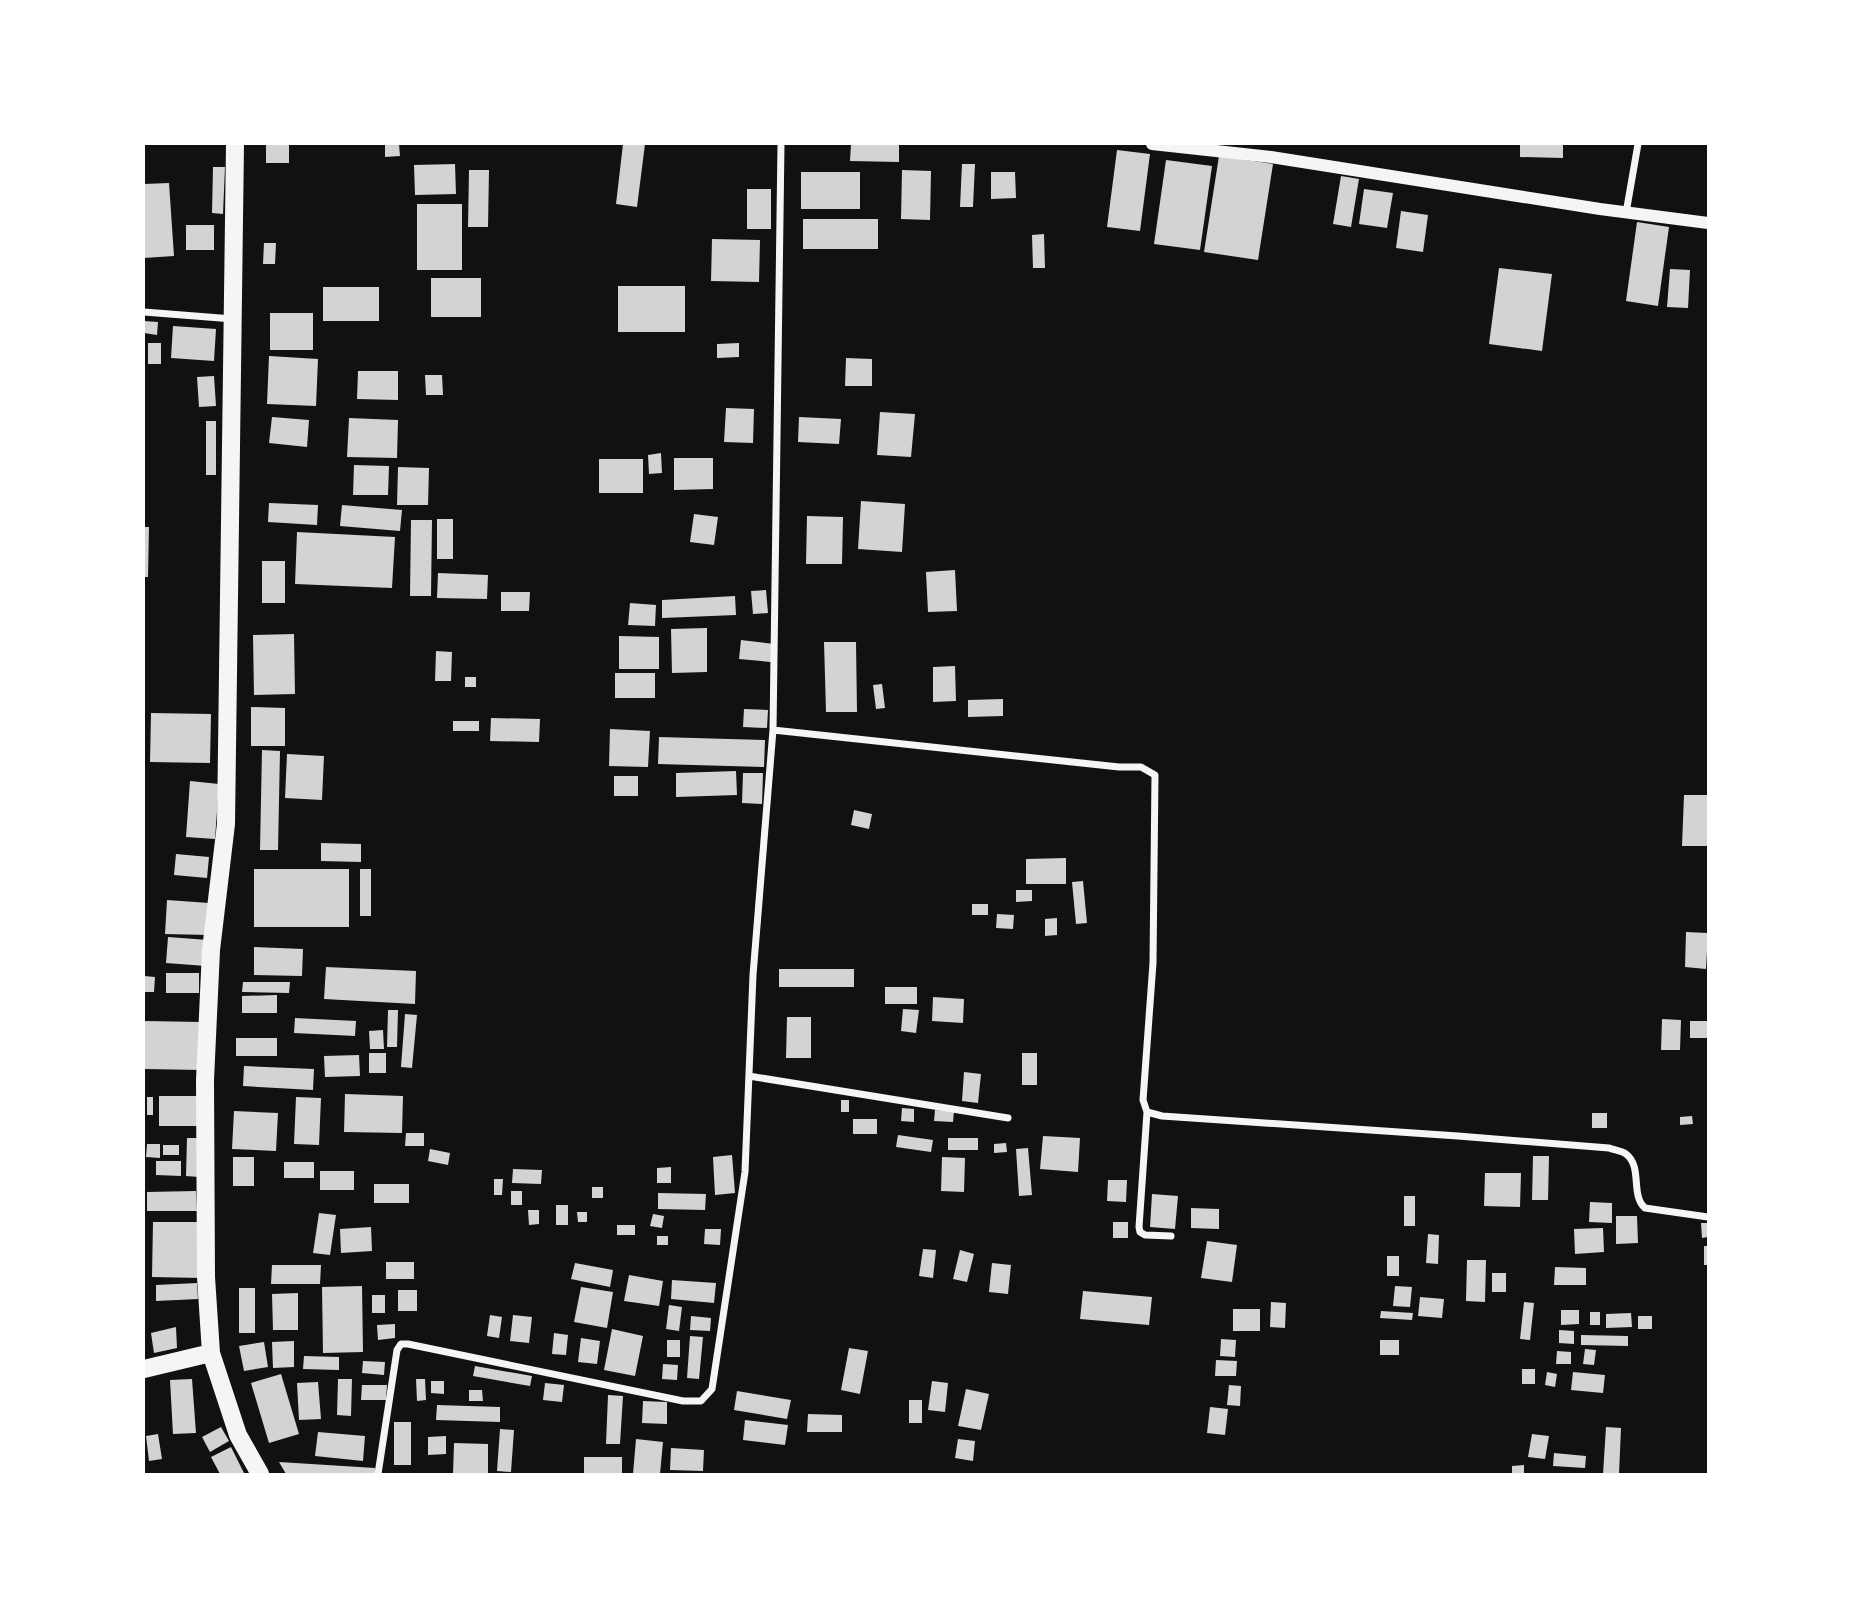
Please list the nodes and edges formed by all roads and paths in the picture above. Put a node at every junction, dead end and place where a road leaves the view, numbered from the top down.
1 (236, 144) edge
2 (781, 144) edge
3 (1152, 144) edge
4 (1639, 144) edge
5 (1626, 213) junction
6 (1709, 223) edge
7 (144, 312) edge
8 (233, 319) junction
9 (773, 730) junction
10 (749, 1076) junction
11 (1147, 1112) junction
12 (1008, 1118) dead end
13 (1709, 1217) edge
14 (1171, 1236) dead end
15 (211, 1353) junction
16 (144, 1369) edge
17 (260, 1475) edge
18 (378, 1475) edge

1 - 8 highway
2 - 9 street
3 - 5 street
4 - 5 street
5 - 6 street
7 - 8 street
8 - 15 highway
9 - 10 street
9 - 11 street
10 - 12 street
10 - 18 street
11 - 13 street
11 - 14 street
15 - 16 highway
15 - 17 highway

